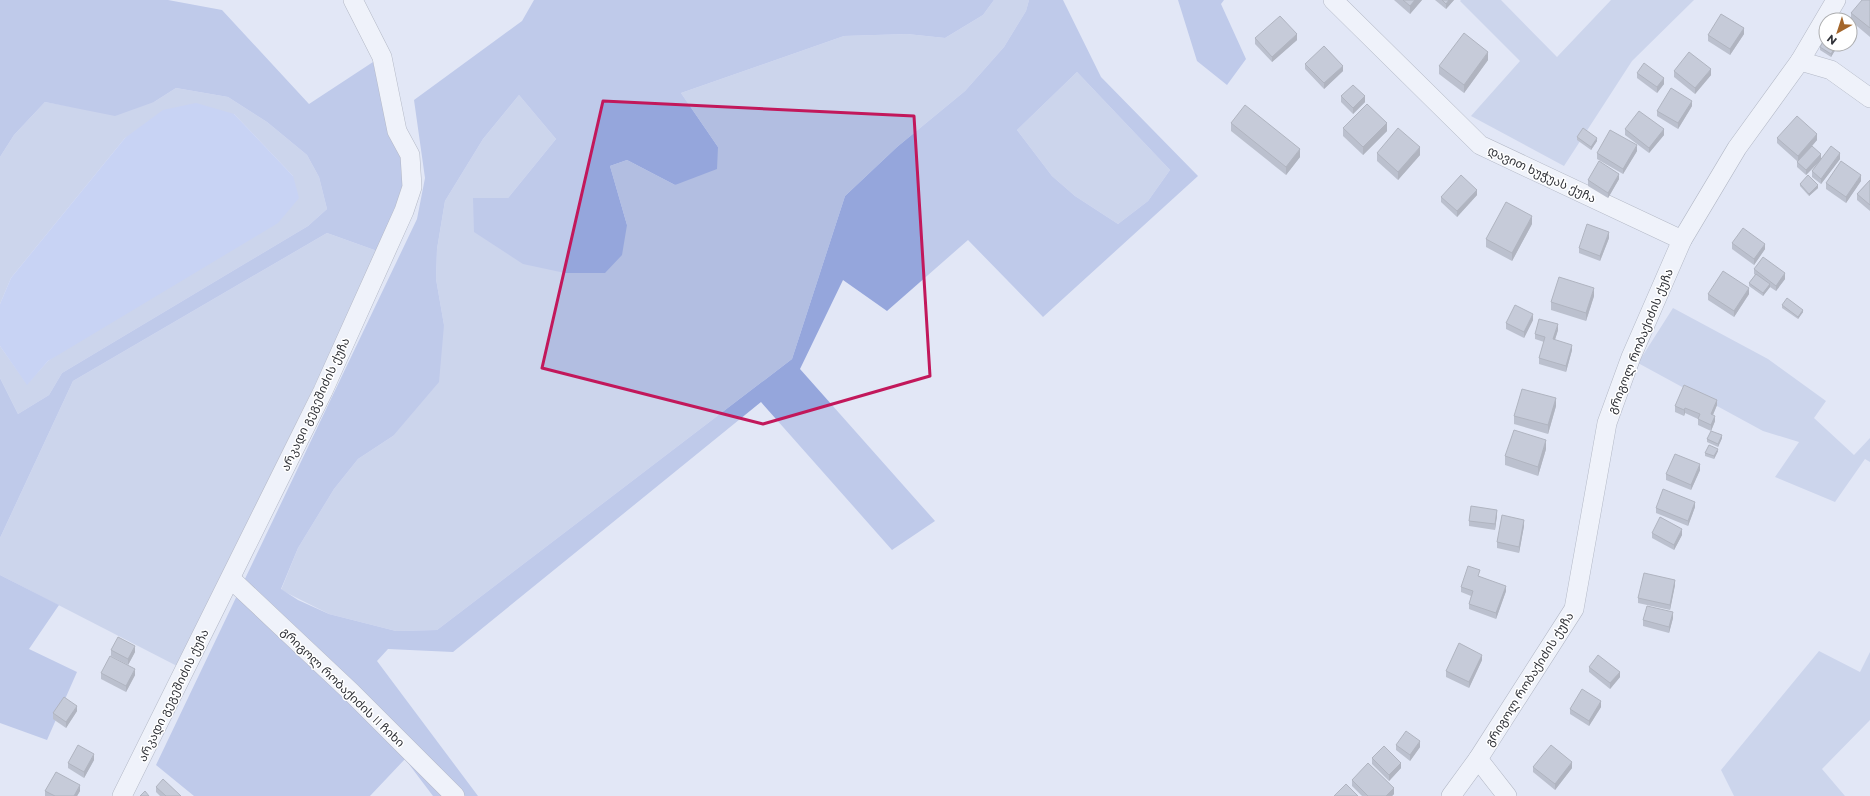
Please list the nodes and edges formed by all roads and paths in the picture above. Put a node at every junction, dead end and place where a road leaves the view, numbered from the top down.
1 (353, 0) edge
2 (1333, 0) edge
3 (1836, 0) edge
4 (1800, 60) junction
5 (1870, 98) edge
6 (1682, 240) junction
7 (231, 578) junction
8 (1478, 759) junction
9 (122, 796) edge
10 (455, 796) edge
11 (1451, 796) edge
12 (1507, 796) edge

1 - 7 street, არკადი გეგეშიძის ქუჩა
2 - 6 street, დავით ხუჭუას ქუჩა
3 - 4 street, გრიგოლ რობაქიძის ქუჩა
4 - 5 street
4 - 6 street, გრიგოლ რობაქიძის ქუჩა
6 - 8 street, გრიგოლ რობაქიძის ქუჩა
7 - 9 street, არკადი გეგეშიძის ქუჩა
7 - 10 street, გრიგოლ რობაქიძის II ჩიხი
8 - 11 street, გრიგოლ რობაქიძის ქუჩა
8 - 12 street

